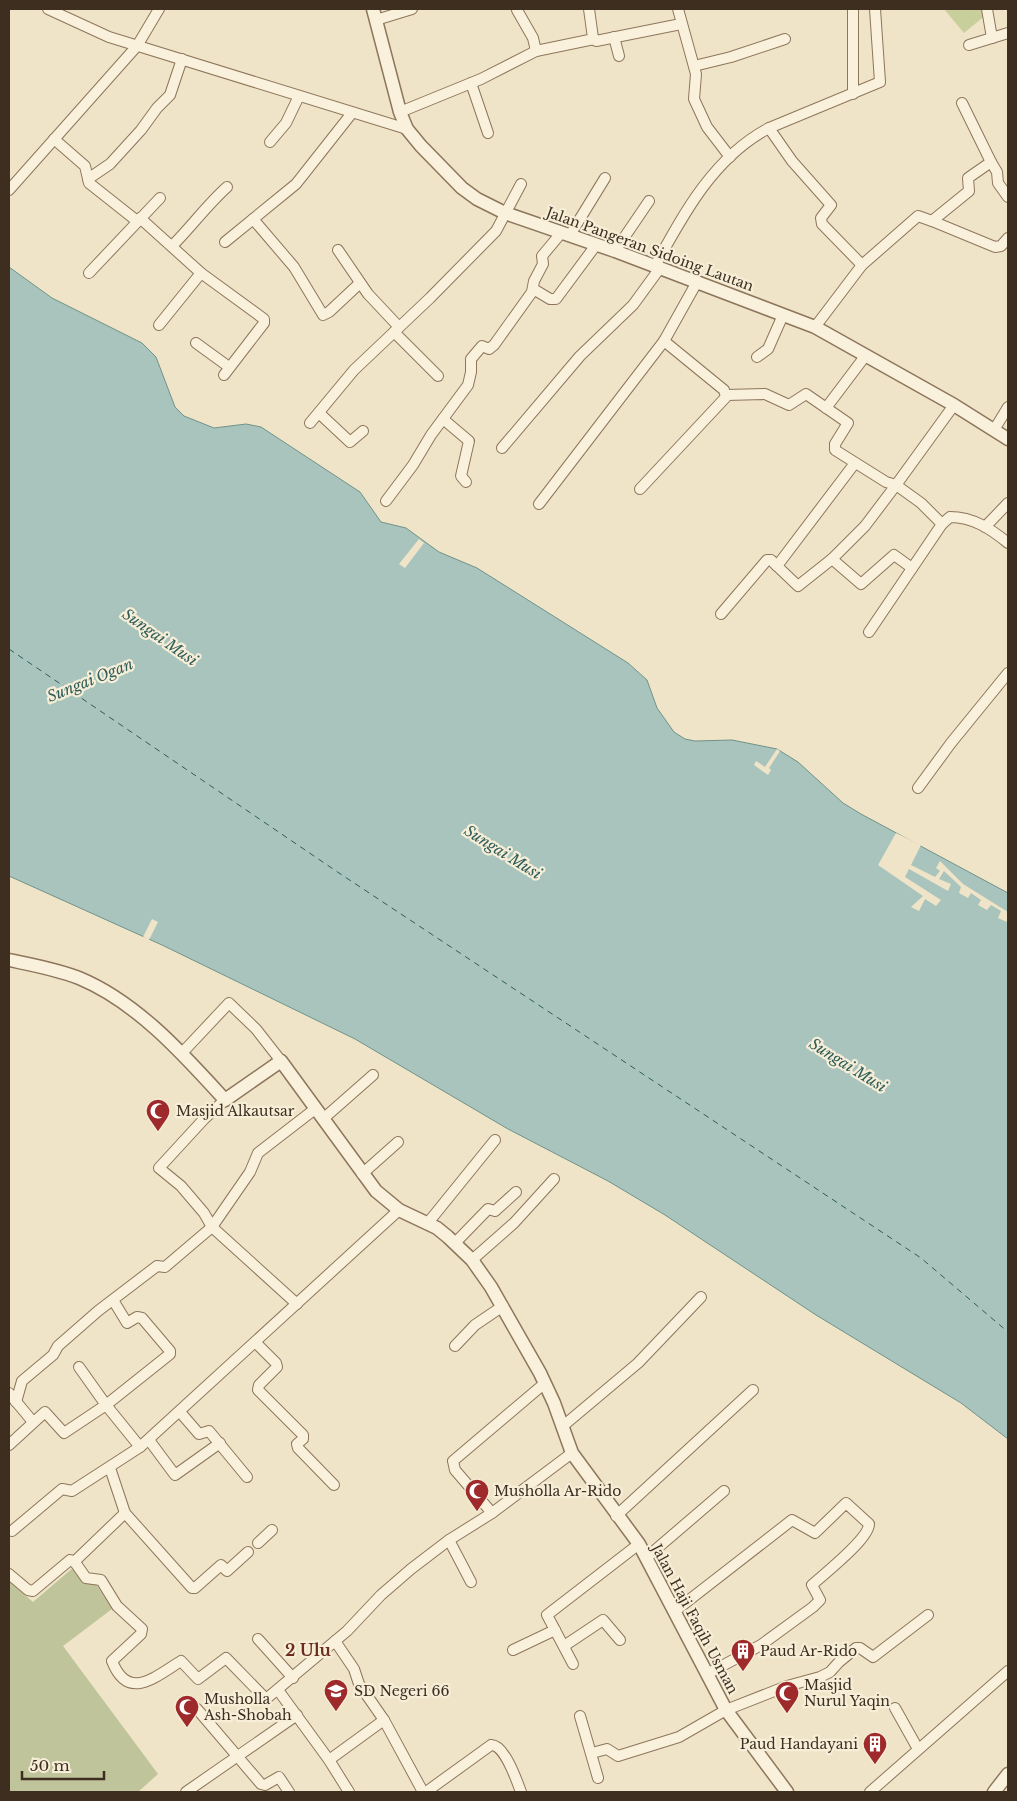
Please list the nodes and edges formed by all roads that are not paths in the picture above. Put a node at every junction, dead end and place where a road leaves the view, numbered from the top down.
1 (48, 9) edge
2 (159, 9) edge
3 (412, 9) edge
4 (588, 9) edge
5 (678, 9) edge
6 (853, 9) edge
7 (875, 9) edge
8 (987, 9) edge
9 (517, 10) dead end
10 (374, 14) edge
11 (681, 24) junction
12 (1008, 33) edge
13 (614, 37) junction
14 (992, 38) junction
15 (785, 39) dead end
16 (594, 40) junction
17 (969, 45) dead end
18 (138, 46) junction
19 (536, 51) junction
20 (618, 56) dead end
21 (182, 59) junction
22 (694, 66) junction
23 (471, 83) junction
24 (299, 96) junction
25 (849, 96) junction
26 (962, 103) dead end
27 (400, 112) junction
28 (352, 113) junction
29 (407, 128) junction
30 (769, 128) junction
31 (488, 133) dead end
32 (54, 139) junction
33 (270, 142) dead end
34 (730, 157) junction
35 (992, 162) junction
36 (605, 178) dead end
37 (88, 179) junction
38 (521, 184) dead end
39 (227, 187) dead end
40 (9, 190) edge
41 (1008, 196) edge
42 (160, 198) dead end
43 (649, 201) dead end
44 (505, 213) junction
45 (259, 215) junction
46 (138, 219) junction
47 (932, 221) junction
48 (566, 233) junction
49 (1008, 238) edge
50 (225, 242) dead end
51 (596, 245) junction
52 (172, 246) junction
53 (338, 250) dead end
54 (615, 251) junction
55 (862, 265) junction
56 (658, 267) junction
57 (201, 273) junction
58 (89, 274) dead end
59 (698, 282) junction
60 (360, 283) junction
61 (532, 292) junction
62 (778, 313) junction
63 (159, 325) dead end
64 (815, 327) junction
65 (396, 329) junction
66 (664, 341) junction
67 (196, 343) dead end
68 (866, 355) junction
69 (757, 357) dead end
70 (438, 376) dead end
71 (726, 394) junction
72 (954, 405) junction
73 (1008, 407) edge
74 (826, 408) junction
75 (319, 413) junction
76 (443, 419) junction
77 (310, 422) dead end
78 (994, 430) junction
79 (363, 431) dead end
80 (1008, 439) edge
81 (502, 448) dead end
82 (855, 463) junction
83 (466, 482) dead end
84 (896, 485) junction
85 (640, 489) dead end
86 (386, 501) dead end
87 (1008, 503) edge
88 (539, 504) dead end
89 (942, 524) junction
90 (985, 526) junction
91 (1008, 543) edge
92 (832, 560) junction
93 (777, 566) junction
94 (912, 568) junction
95 (722, 614) dead end
96 (869, 632) dead end
97 (1008, 673) edge
98 (918, 788) dead end
99 (9, 960) edge
100 (182, 1053) junction
101 (281, 1060) junction
102 (374, 1075) dead end
103 (225, 1100) junction
104 (319, 1114) junction
105 (495, 1140) dead end
106 (398, 1142) dead end
107 (362, 1174) junction
108 (554, 1178) dead end
109 (516, 1192) dead end
110 (398, 1210) junction
111 (427, 1224) junction
112 (212, 1227) junction
113 (455, 1243) junction
114 (472, 1260) junction
115 (701, 1297) dead end
116 (113, 1300) junction
117 (297, 1304) junction
118 (503, 1306) junction
119 (256, 1343) junction
120 (455, 1346) dead end
121 (79, 1367) dead end
122 (543, 1378) junction
123 (753, 1390) dead end
124 (9, 1393) edge
125 (16, 1402) junction
126 (108, 1407) junction
127 (180, 1412) junction
128 (33, 1422) junction
129 (562, 1426) junction
130 (148, 1440) junction
131 (220, 1443) junction
132 (9, 1444) edge
133 (140, 1447) junction
134 (572, 1453) junction
135 (110, 1468) junction
136 (247, 1477) dead end
137 (334, 1485) dead end
138 (724, 1491) dead end
139 (126, 1513) junction
140 (492, 1513) junction
141 (617, 1517) junction
142 (272, 1530) dead end
143 (12, 1531) dead end
144 (449, 1540) junction
145 (635, 1540) junction
146 (258, 1543) dead end
147 (248, 1552) dead end
148 (647, 1558) junction
149 (74, 1562) junction
150 (9, 1574) edge
151 (471, 1582) dead end
152 (675, 1611) junction
153 (928, 1615) dead end
154 (555, 1630) junction
155 (258, 1639) dead end
156 (620, 1640) dead end
157 (335, 1641) junction
158 (564, 1646) junction
159 (513, 1650) dead end
160 (573, 1664) dead end
161 (1008, 1671) edge
162 (707, 1674) junction
163 (293, 1678) junction
164 (278, 1690) junction
165 (895, 1708) dead end
166 (198, 1710) dead end
167 (726, 1710) junction
168 (297, 1715) junction
169 (580, 1716) dead end
170 (384, 1720) junction
171 (918, 1749) junction
172 (592, 1753) junction
173 (239, 1755) junction
174 (329, 1760) junction
175 (1008, 1774) edge
176 (598, 1778) dead end
177 (186, 1792) edge
178 (289, 1792) edge
179 (349, 1792) edge
180 (425, 1792) edge
181 (521, 1792) edge
182 (787, 1792) edge
183 (870, 1792) edge
184 (994, 1792) edge

1 - 18 street
2 - 18 street
3 - 10 street
4 - 16 street
5 - 11 street
6 - 25 street
7 - 25 street
8 - 14 street
9 - 19 street
10 - 27 street, Jalan Pangeran Sidoing Lautan
11 - 13 street
11 - 22 street
12 - 14 street
13 - 16 street
13 - 20 street
14 - 17 street
15 - 22 street
16 - 19 street
18 - 21 street
18 - 32 street
19 - 23 street
21 - 24 street
21 - 37 street
22 - 34 street
23 - 27 street
23 - 31 street
24 - 28 street
24 - 33 street
25 - 30 street
26 - 35 street
27 - 29 street, Jalan Pangeran Sidoing Lautan
28 - 29 street
28 - 45 street
29 - 44 street, Jalan Pangeran Sidoing Lautan
30 - 34 street
30 - 55 street
32 - 37 street
32 - 40 street
34 - 56 street
35 - 41 street
35 - 47 street
36 - 48 street
37 - 46 street
38 - 44 street
39 - 52 street
42 - 46 street
43 - 54 street
44 - 48 street, Jalan Pangeran Sidoing Lautan
44 - 65 street
45 - 50 street
45 - 60 street
46 - 52 street
46 - 58 street
47 - 49 street
47 - 55 street
48 - 51 street, Jalan Pangeran Sidoing Lautan
48 - 61 street
51 - 54 street, Jalan Pangeran Sidoing Lautan
51 - 61 street
52 - 57 street
53 - 60 street
54 - 56 street, Jalan Pangeran Sidoing Lautan
55 - 64 street
56 - 59 street, Jalan Pangeran Sidoing Lautan
56 - 81 street
57 - 63 street
57 - 67 street
59 - 62 street, Jalan Pangeran Sidoing Lautan
59 - 66 street
60 - 65 street
61 - 76 street
62 - 64 street, Jalan Pangeran Sidoing Lautan
62 - 69 street
64 - 68 street, Jalan Pangeran Sidoing Lautan
65 - 70 street
65 - 75 street
66 - 71 street
66 - 88 street
68 - 72 street, Jalan Pangeran Sidoing Lautan
68 - 74 street
71 - 74 street
71 - 85 street
72 - 78 street, Jalan Pangeran Sidoing Lautan
72 - 84 street
73 - 78 street
74 - 82 street
75 - 77 street
75 - 79 street
76 - 83 street
76 - 86 street
78 - 80 street, Jalan Pangeran Sidoing Lautan
82 - 84 street
82 - 93 street
84 - 89 street
84 - 92 street
87 - 90 street
89 - 90 street
89 - 94 street
90 - 91 street
92 - 93 street
92 - 94 street
93 - 95 street
94 - 96 street
97 - 98 street
99 - 100 street
100 - 101 street
100 - 103 street
101 - 103 street
101 - 104 street, Jalan Haji Faqih Usman
102 - 104 street
103 - 112 street
104 - 107 street, Jalan Haji Faqih Usman
104 - 112 street
105 - 111 street
106 - 107 street
107 - 110 street, Jalan Haji Faqih Usman
108 - 114 street
109 - 113 street
110 - 111 street, Jalan Haji Faqih Usman
110 - 117 street
111 - 113 street, Jalan Haji Faqih Usman
112 - 116 street
112 - 117 street
113 - 114 street, Jalan Haji Faqih Usman
114 - 118 street, Jalan Haji Faqih Usman
115 - 129 street
116 - 125 street
116 - 126 street
117 - 119 street
118 - 120 street
118 - 122 street, Jalan Haji Faqih Usman
119 - 127 street
119 - 137 street
121 - 126 street
122 - 129 street, Jalan Haji Faqih Usman
122 - 140 street
123 - 141 street
124 - 125 street
125 - 128 street
126 - 128 street
126 - 133 street
127 - 130 street
127 - 131 street
128 - 132 street
129 - 134 street, Jalan Haji Faqih Usman
130 - 131 street
130 - 133 street
131 - 136 street
133 - 135 street
134 - 140 street
134 - 141 street, Jalan Haji Faqih Usman
135 - 139 street
135 - 143 street
138 - 148 street
139 - 147 street
139 - 149 street
140 - 144 street
141 - 145 street, Jalan Haji Faqih Usman
142 - 146 street
144 - 151 street
144 - 157 street
145 - 148 street, Jalan Haji Faqih Usman
145 - 154 street
148 - 152 street, Jalan Haji Faqih Usman
149 - 150 street
149 - 164 street
152 - 162 street, Jalan Haji Faqih Usman
152 - 162 street
153 - 167 street
154 - 158 street
154 - 159 street
155 - 163 street
156 - 158 street
157 - 163 street
157 - 170 street
158 - 160 street
161 - 171 street
162 - 167 street, Jalan Haji Faqih Usman
163 - 164 street
164 - 168 street
165 - 171 street
166 - 173 street
167 - 172 street
167 - 182 street, Jalan Haji Faqih Usman
168 - 173 street
168 - 174 street
169 - 172 street
170 - 174 street
170 - 180 street
171 - 183 street
172 - 176 street
173 - 177 street
173 - 178 street
174 - 179 street
175 - 184 street
180 - 181 street

